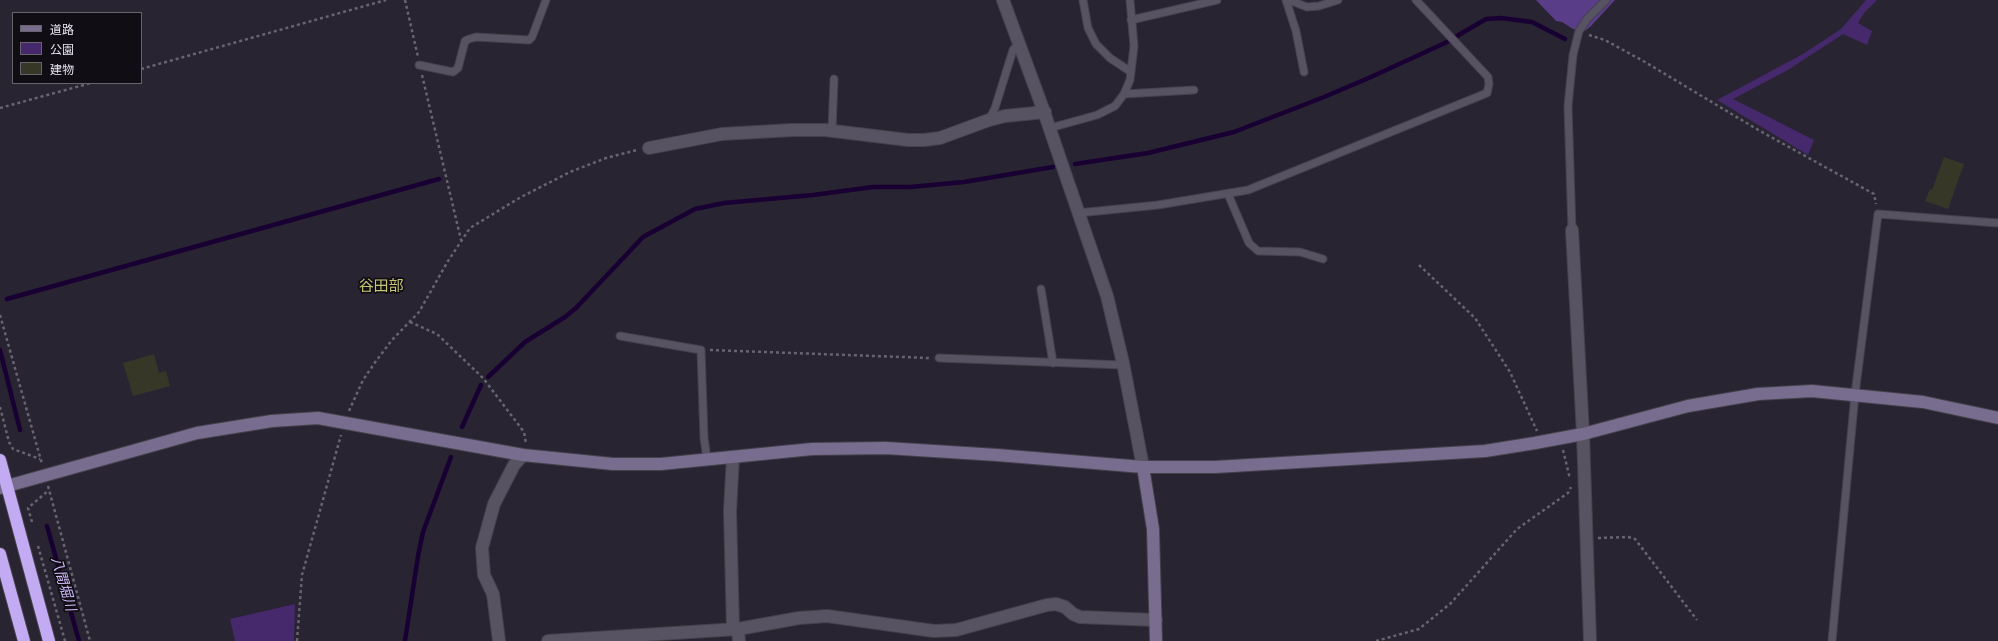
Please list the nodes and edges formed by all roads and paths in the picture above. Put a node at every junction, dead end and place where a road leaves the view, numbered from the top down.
1 (386, 0) edge
2 (405, 0) edge
3 (546, 0) edge
4 (1003, 0) edge
5 (1083, 0) edge
6 (1130, 0) edge
7 (1217, 0) edge
8 (1287, 0) edge
9 (1338, 0) edge
10 (1417, 0) edge
11 (1606, 0) edge
12 (1131, 20) junction
13 (1579, 31) junction
14 (1019, 43) junction
15 (419, 65) junction
16 (142, 69) edge
17 (1131, 72) junction
18 (1304, 72) dead end
19 (834, 79) dead end
20 (87, 84) edge
21 (1194, 90) dead end
22 (1124, 94) junction
23 (0, 108) edge
24 (1044, 112) junction
25 (989, 120) junction
26 (1050, 128) junction
27 (832, 131) junction
28 (649, 148) joint
29 (1228, 194) junction
30 (1078, 213) junction
31 (1878, 214) junction
32 (1998, 223) edge
33 (1572, 230) joint
34 (461, 240) junction
35 (1323, 259) dead end
36 (1419, 264) dead end
37 (1041, 289) dead end
38 (0, 314) edge
39 (410, 322) junction
40 (620, 336) dead end
41 (701, 350) junction
42 (939, 358) joint
43 (1053, 363) junction
44 (1123, 365) junction
45 (1855, 394) junction
46 (0, 407) edge
47 (1998, 418) edge
48 (344, 422) junction
49 (1583, 434) junction
50 (1560, 438) junction
51 (1542, 442) junction
52 (523, 455) junction
53 (733, 457) junction
54 (40, 459) junction
55 (707, 459) junction
56 (0, 460) edge
57 (1143, 467) junction
58 (45, 476) junction
59 (4, 487) edge
60 (49, 490) junction
61 (32, 525) dead end
62 (36, 539) dead end
63 (1586, 539) junction
64 (0, 554) edge
65 (1156, 620) junction
66 (1696, 620) dead end
67 (736, 633) edge
68 (955, 636) edge
69 (24, 641) edge
70 (48, 641) edge
71 (65, 641) edge
72 (90, 641) edge
73 (297, 641) edge
74 (499, 641) edge
75 (548, 641) edge
76 (1156, 641) edge
77 (1376, 641) edge
78 (1590, 641) edge
79 (1832, 641) edge

1 - 16 path
2 - 15 path
3 - 15 lane
4 - 14 street
5 - 17 lane
6 - 12 lane
7 - 12 lane
8 - 9 lane
8 - 18 lane
10 - 29 lane
11 - 13 lane
12 - 17 lane
13 - 31 path
13 - 33 lane
14 - 24 street
14 - 25 lane
15 - 34 path
17 - 22 lane
19 - 27 lane
20 - 23 path
21 - 22 lane
22 - 26 lane
24 - 25 street
24 - 26 street
25 - 27 street
26 - 30 street
27 - 28 street
28 - 34 path
29 - 30 lane
29 - 35 lane
30 - 44 street
31 - 32 lane
31 - 45 lane
33 - 49 street
34 - 39 path
36 - 51 path
37 - 43 lane
38 - 54 path
39 - 48 path
39 - 52 path
40 - 41 lane
41 - 42 path
41 - 55 lane
42 - 43 lane
43 - 44 lane
44 - 57 street
45 - 47 street
45 - 49 street
45 - 79 lane
46 - 54 path
48 - 52 street
48 - 58 street
48 - 73 path
49 - 50 street
49 - 63 street
50 - 51 street
50 - 77 path
51 - 57 street
52 - 55 street
52 - 74 street
53 - 55 street
53 - 57 street
53 - 67 street
54 - 58 path
56 - 59 highway
57 - 65 street
58 - 59 street
58 - 60 path
59 - 70 highway
60 - 61 path
60 - 72 path
62 - 71 path
63 - 66 path
63 - 78 street
64 - 69 highway
65 - 68 street
65 - 76 street
67 - 68 street
67 - 75 street

